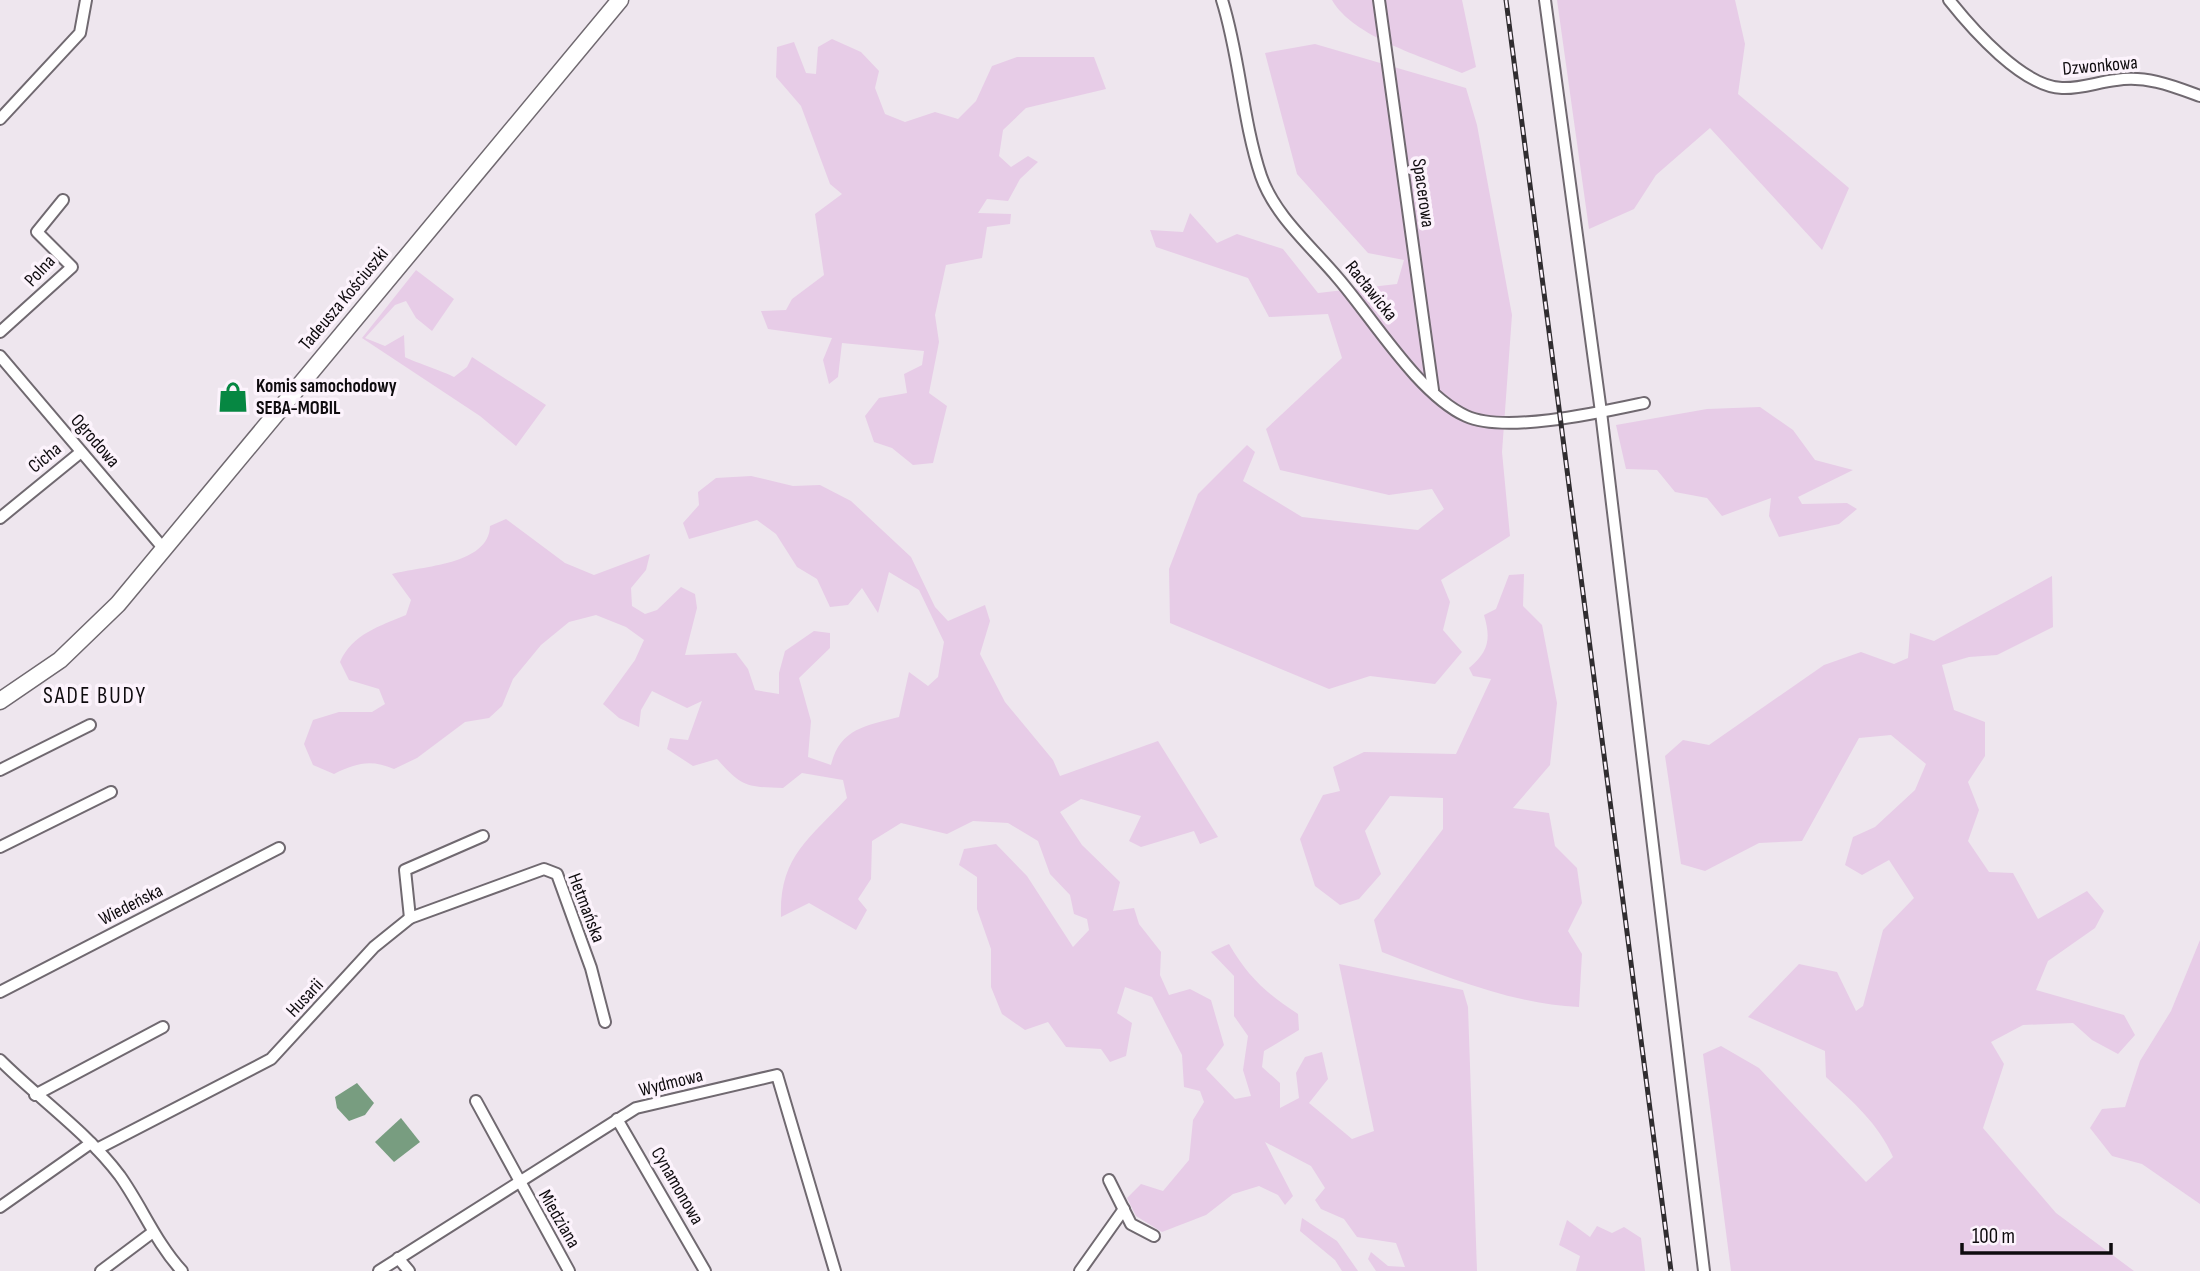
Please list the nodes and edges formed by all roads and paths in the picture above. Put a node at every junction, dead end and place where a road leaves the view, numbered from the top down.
1 (86, 0) edge
2 (620, 0) edge
3 (1222, 0) edge
4 (1378, 0) edge
5 (1545, 0) edge
6 (1949, 0) edge
7 (2200, 96) edge
8 (0, 119) edge
9 (63, 200) dead end
10 (0, 332) edge
11 (0, 356) edge
12 (1433, 390) junction
13 (1644, 403) dead end
14 (1601, 412) junction
15 (81, 452) junction
16 (0, 518) edge
17 (164, 549) junction
18 (0, 702) edge
19 (90, 725) dead end
20 (0, 770) edge
21 (111, 792) dead end
22 (483, 836) dead end
23 (0, 848) edge
24 (279, 848) dead end
25 (410, 918) junction
26 (0, 992) edge
27 (605, 1022) dead end
28 (163, 1027) dead end
29 (0, 1061) edge
30 (35, 1095) junction
31 (476, 1101) dead end
32 (617, 1119) junction
33 (94, 1146) junction
34 (1109, 1180) dead end
35 (518, 1183) junction
36 (0, 1207) edge
37 (1124, 1209) junction
38 (153, 1232) junction
39 (1154, 1236) dead end
40 (398, 1258) junction
41 (101, 1271) edge
42 (182, 1271) edge
43 (379, 1271) edge
44 (409, 1271) edge
45 (569, 1271) edge
46 (705, 1271) edge
47 (835, 1271) edge
48 (1080, 1271) edge
49 (1704, 1271) edge

1 - 8 street
2 - 17 main road, Tadeusza Kościuszki
3 - 12 street, Racławicka
4 - 12 street, Spacerowa
5 - 14 street
6 - 7 street, Dzwonkowa
9 - 10 street, Polna
11 - 15 street, Ogrodowa
12 - 14 street, Racławicka
13 - 14 street, Racławicka
14 - 49 street
15 - 16 street, Cicha
15 - 17 street, Ogrodowa
17 - 18 main road, Tadeusza Kościuszki
19 - 20 street
21 - 23 street
22 - 25 street
24 - 26 street, Wiedeńska
25 - 27 street, Hetmańska
25 - 33 street, Husarii
28 - 30 street
29 - 30 street
30 - 33 street
31 - 35 street, Miedziana
32 - 35 street, Wydmowa
32 - 46 street, Cynamonowa
32 - 47 street, Wydmowa
33 - 36 street, Husarii
33 - 38 street
34 - 37 street
35 - 40 street, Wydmowa
35 - 45 street, Miedziana
37 - 39 street
37 - 48 street
38 - 41 street
38 - 42 street
40 - 43 street, Wydmowa
40 - 44 street

